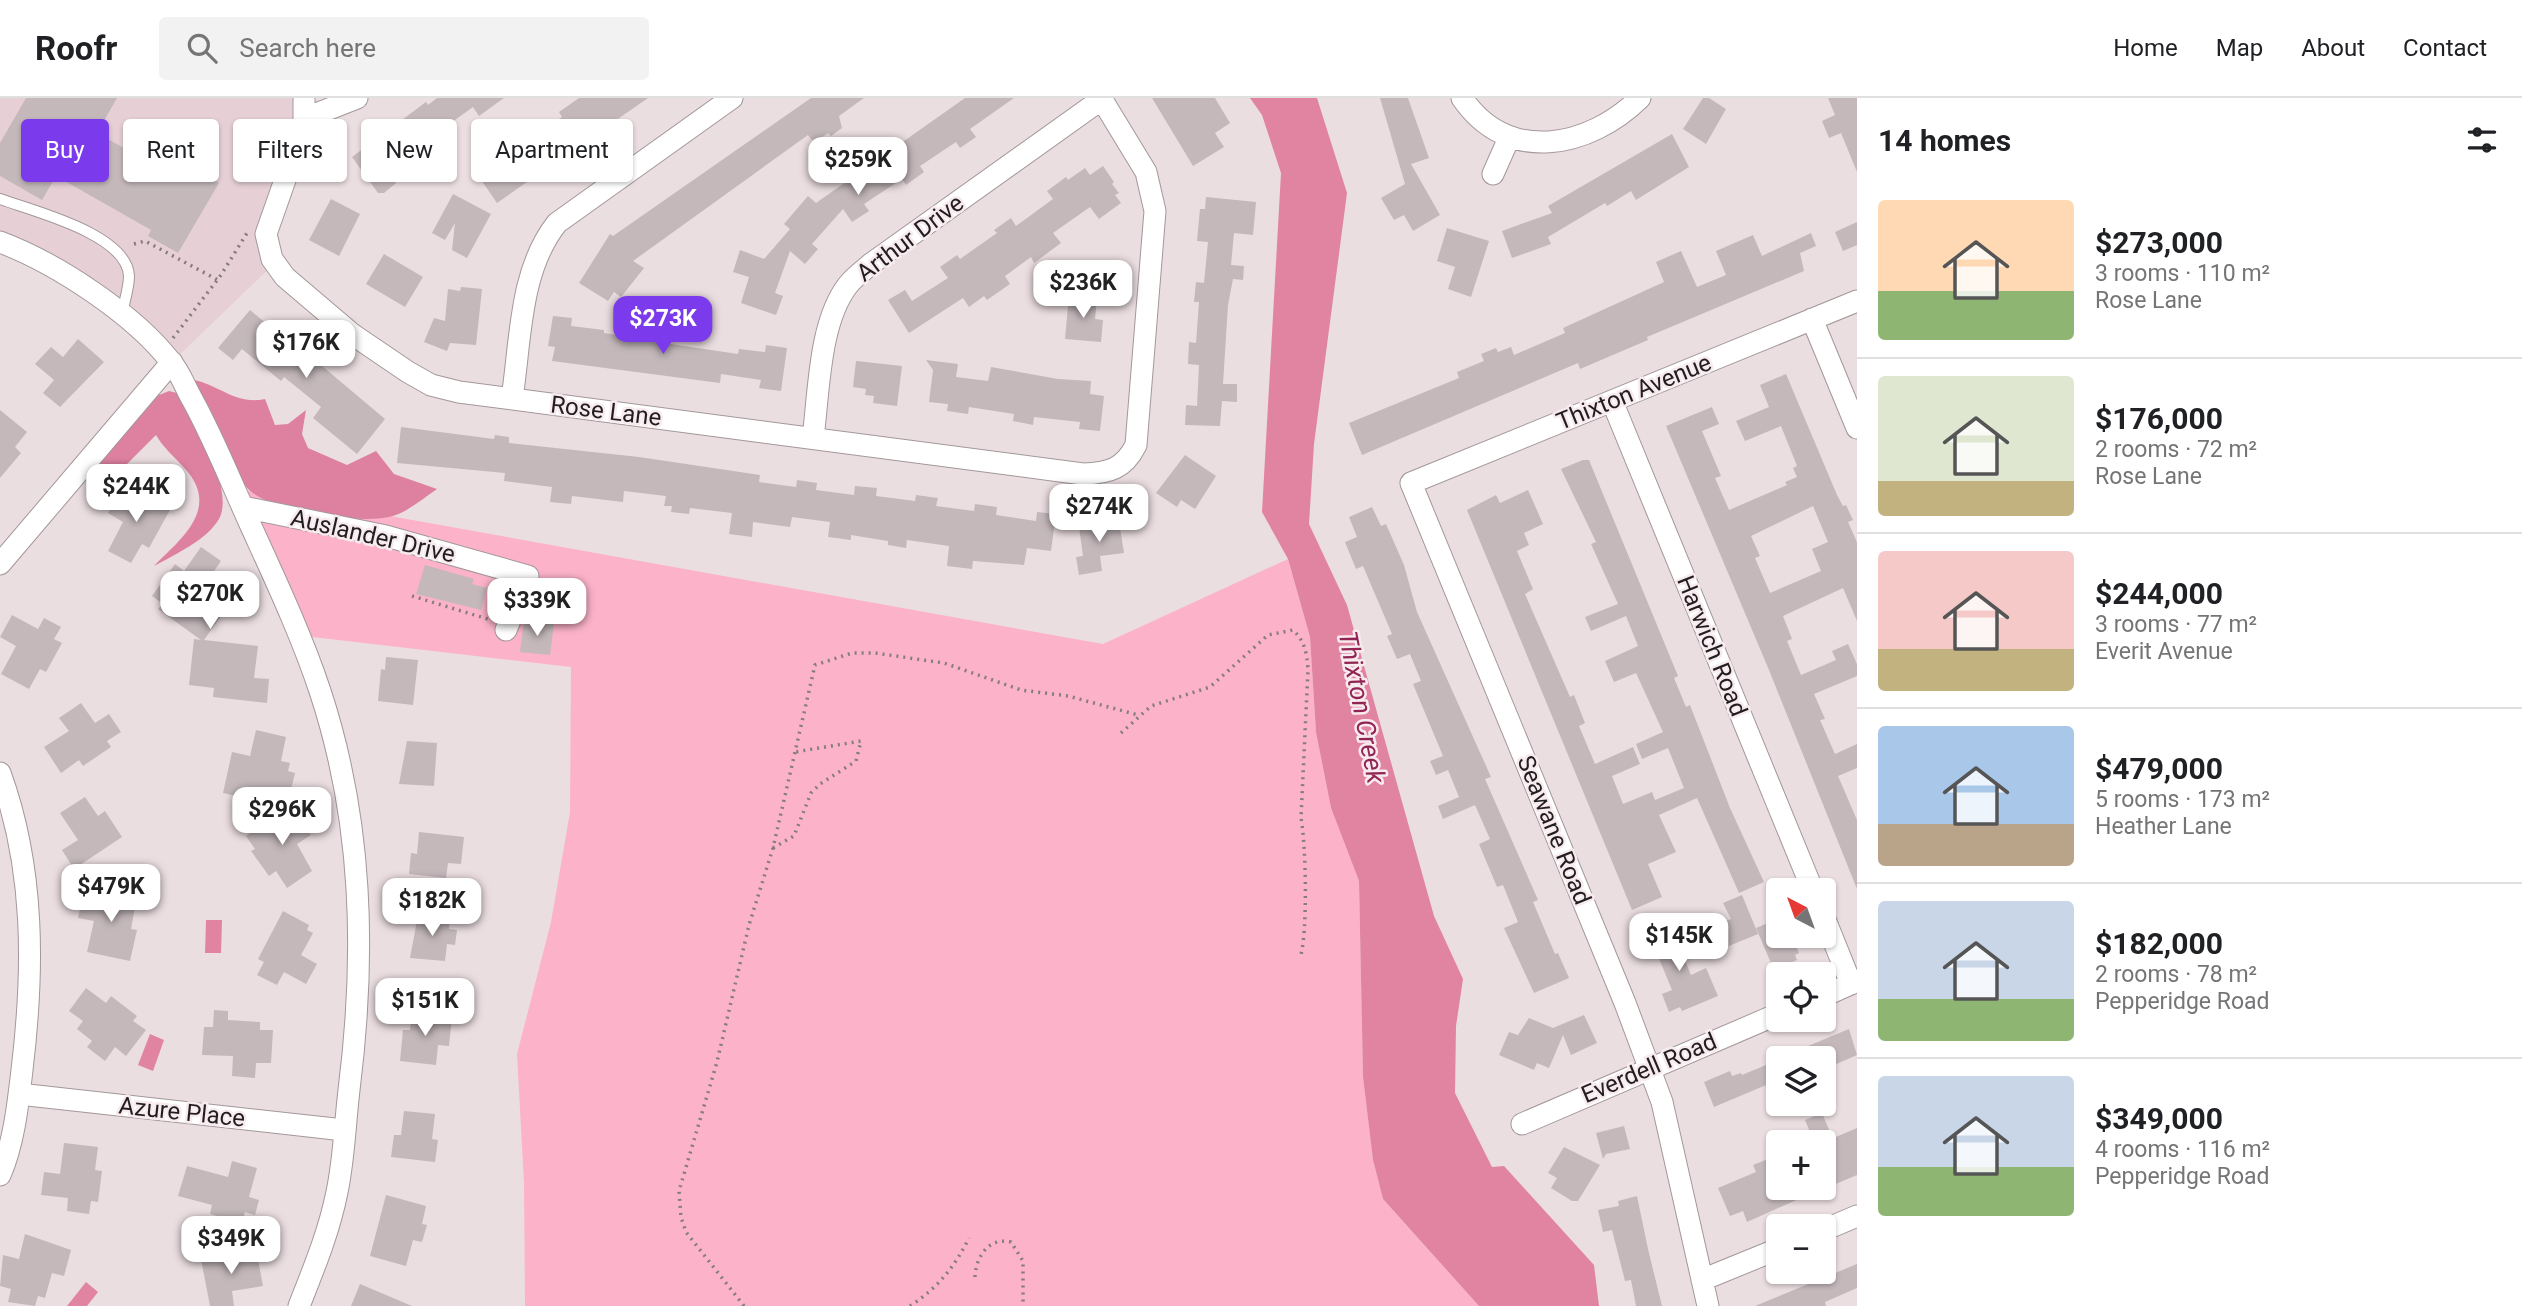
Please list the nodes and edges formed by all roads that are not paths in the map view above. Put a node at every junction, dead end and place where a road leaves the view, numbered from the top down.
1 (357, 98) edge
2 (732, 98) edge
3 (1462, 98) edge
4 (1640, 98) edge
5 (1102, 99) edge
6 (305, 108) edge
7 (1510, 138) junction
8 (1493, 174) dead end
9 (0, 199) edge
10 (0, 242) edge
11 (1857, 301) edge
12 (122, 316) junction
13 (1812, 319) junction
14 (172, 362) junction
15 (512, 398) junction
16 (1612, 401) junction
17 (1857, 428) edge
18 (813, 438) junction
19 (1411, 483) joint
20 (246, 514) junction
21 (0, 564) edge
22 (508, 628) road end
23 (0, 773) edge
24 (1808, 878) edge
25 (1836, 943) edge
26 (1854, 983) edge
27 (1836, 991) edge
28 (1766, 1019) edge
29 (1648, 1068) junction
30 (19, 1094) junction
31 (1522, 1124) dead end
32 (344, 1130) junction
33 (0, 1175) edge
34 (1857, 1216) edge
35 (1836, 1225) edge
36 (1766, 1254) edge
37 (1702, 1280) junction
38 (299, 1306) edge
39 (1708, 1306) edge

1 - 6 street
2 - 15 street
3 - 7 street
4 - 7 street
5 - 18 street, Arthur Drive
5 - 18 street, Rose Lane
6 - 15 street, Rose Lane
7 - 8 street
9 - 12 lane
10 - 12 street
11 - 13 street, Thixton Avenue
12 - 14 street
13 - 16 street, Thixton Avenue
13 - 17 street
14 - 20 street
14 - 21 street
15 - 18 street, Rose Lane
16 - 19 street, Thixton Avenue
16 - 24 street, Harwich Road
19 - 29 street, Seawane Road
20 - 22 street, Auslander Drive
20 - 32 street
23 - 30 street
25 - 26 street
26 - 27 street
28 - 29 street, Everdell Road
29 - 31 street, Everdell Road
29 - 37 street, Seawane Road
30 - 32 street, Azure Place
30 - 33 street
32 - 38 street
34 - 35 street
36 - 37 street
37 - 39 street, Seawane Road

